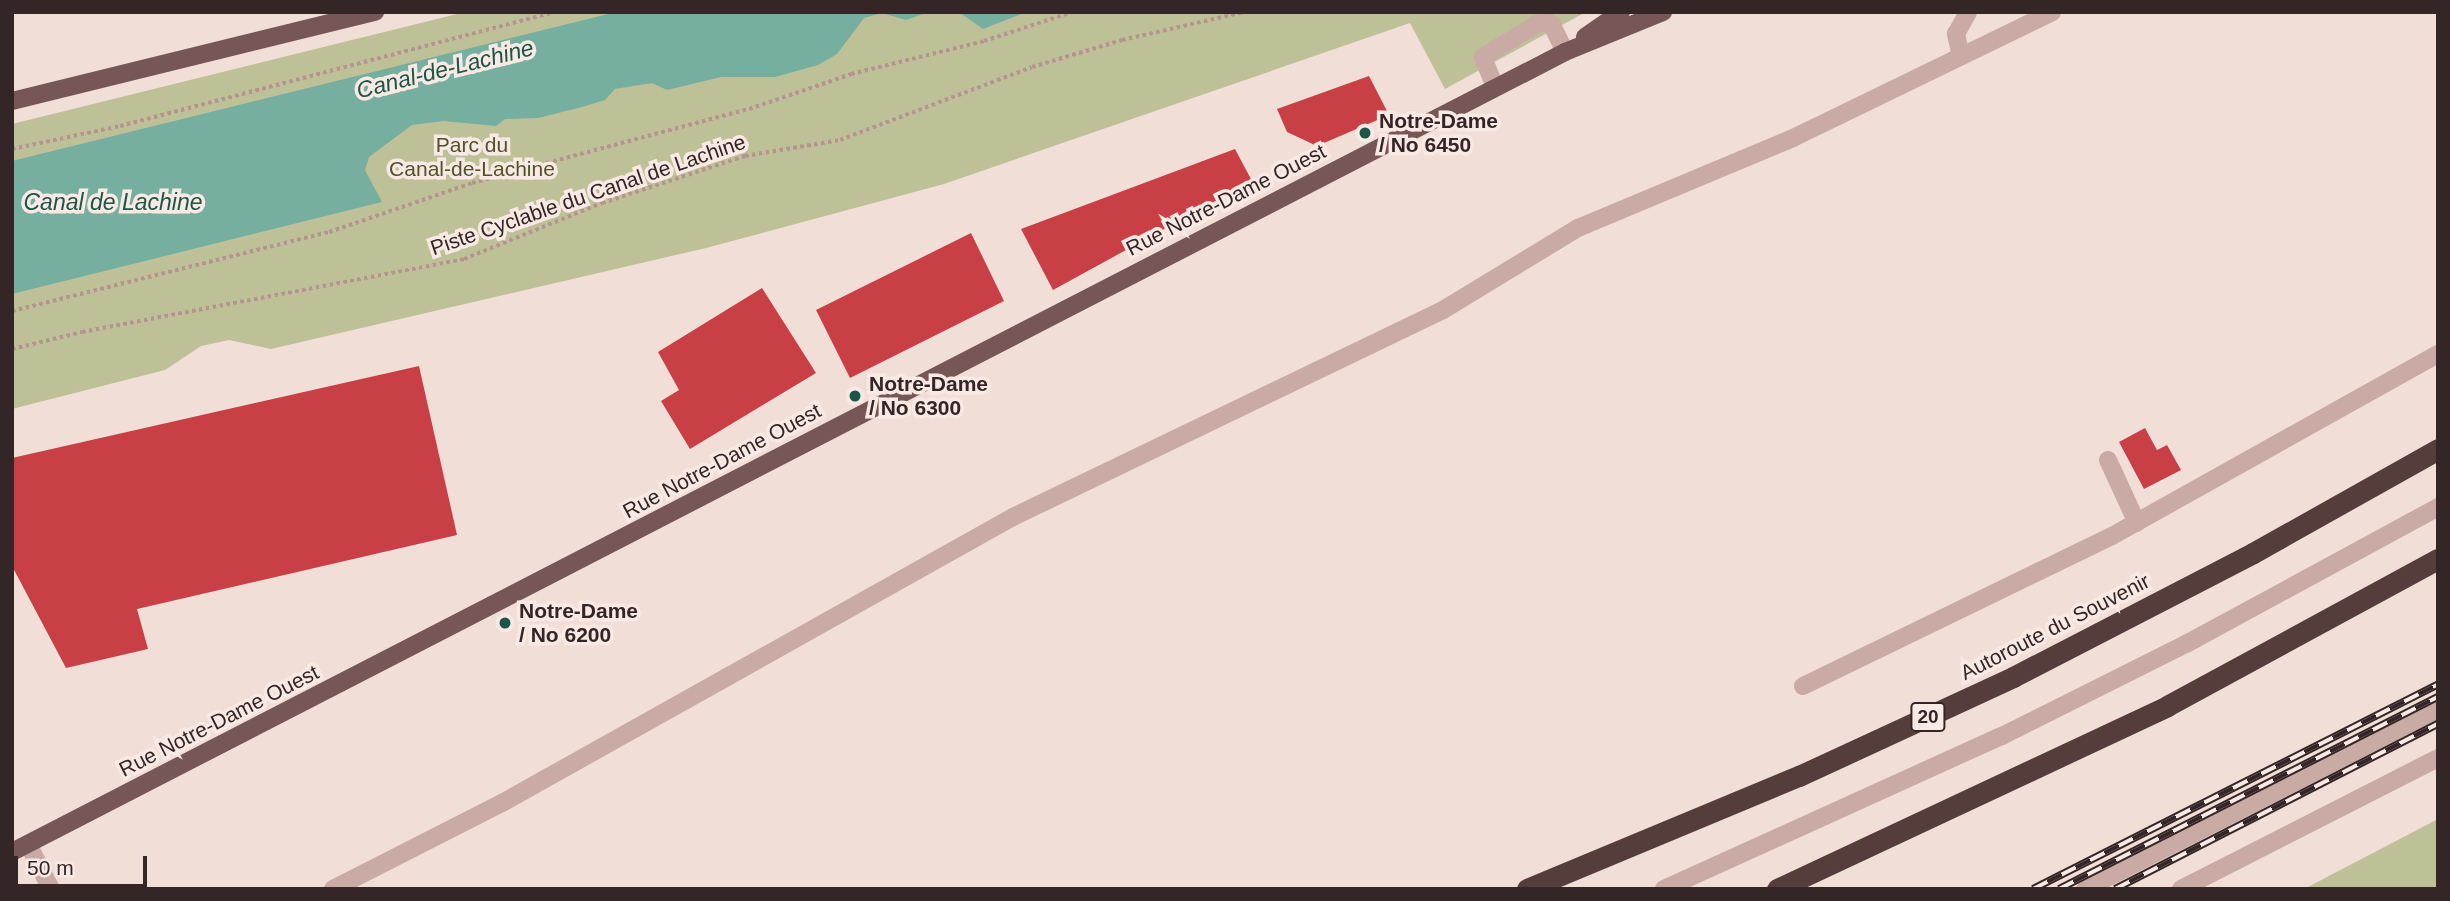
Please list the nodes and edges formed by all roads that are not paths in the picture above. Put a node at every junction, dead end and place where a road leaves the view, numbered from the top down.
1 (375, 12) edge
2 (1621, 12) edge
3 (1663, 12) edge
4 (1968, 12) edge
5 (2052, 12) edge
6 (1565, 52) junction
7 (1961, 56) junction
8 (1495, 87) junction
9 (12, 102) edge
10 (2438, 355) edge
11 (2438, 435) edge
12 (2438, 449) edge
13 (2108, 460) dead end
14 (2438, 507) edge
15 (2316, 519) junction
16 (2137, 523) junction
17 (2438, 559) edge
18 (1803, 686) dead end
19 (2438, 709) edge
20 (2438, 758) edge
21 (20, 848) edge
22 (51, 889) edge
23 (333, 889) edge
24 (1527, 889) edge
25 (1664, 889) edge
26 (1777, 889) edge
27 (2085, 889) edge
28 (2180, 889) edge

1 - 9 main road
2 - 6 main road, Rue Notre-Dame Ouest
3 - 6 main road, Rue Notre-Dame Ouest
4 - 7 lane
5 - 7 lane
6 - 8 main road, Rue Notre-Dame Ouest
6 - 8 lane
7 - 23 lane
8 - 21 main road, Rue Notre-Dame Ouest
10 - 16 lane
11 - 15 highway
12 - 15 highway, Autoroute du Souvenir / 20
13 - 16 lane
14 - 25 lane
15 - 24 highway, Autoroute du Souvenir / 20
16 - 18 lane
17 - 26 highway
19 - 27 lane
20 - 28 lane
21 - 22 lane

